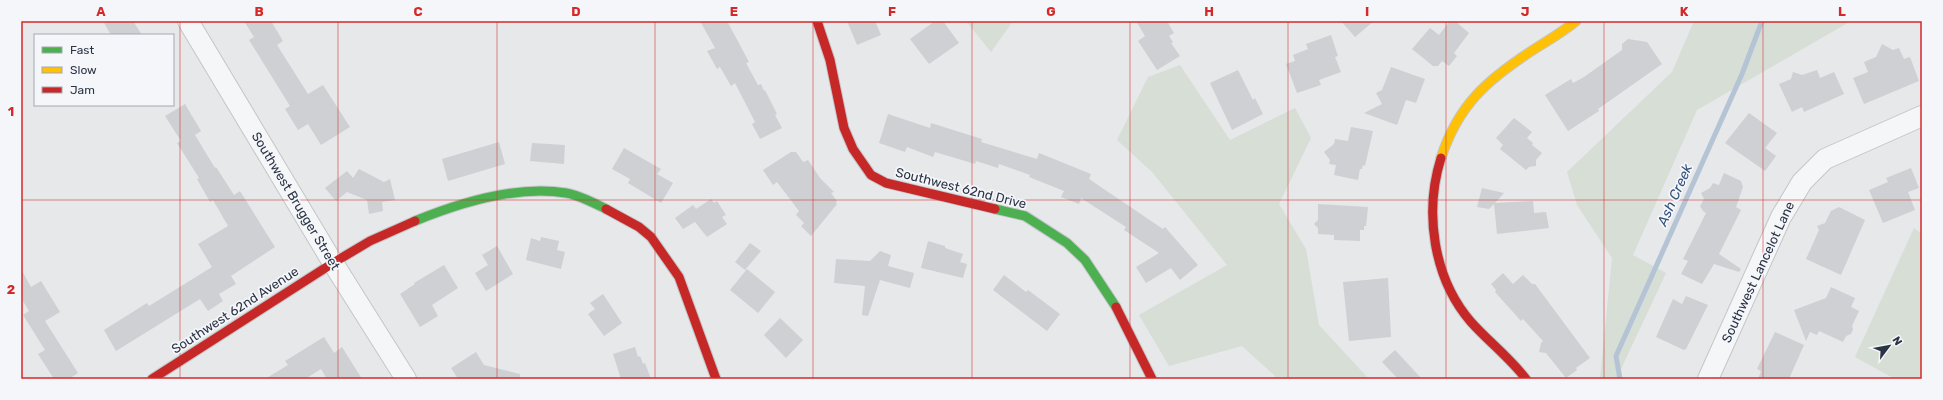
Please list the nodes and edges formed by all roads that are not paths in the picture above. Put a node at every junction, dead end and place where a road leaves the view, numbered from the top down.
1 (188, 21) edge
2 (817, 21) edge
3 (1576, 21) edge
4 (1922, 116) edge
5 (333, 263) junction
6 (152, 379) edge
7 (406, 379) edge
8 (716, 379) edge
9 (1152, 379) edge
10 (1526, 379) edge
11 (1708, 379) edge

1 - 5 street, Southwest Brugger Street
2 - 9 street, Southwest 62nd Drive
3 - 10 street
4 - 11 street, Southwest Lancelot Lane
5 - 6 street, Southwest 62nd Avenue
5 - 7 street, Southwest Brugger Street
5 - 8 street

